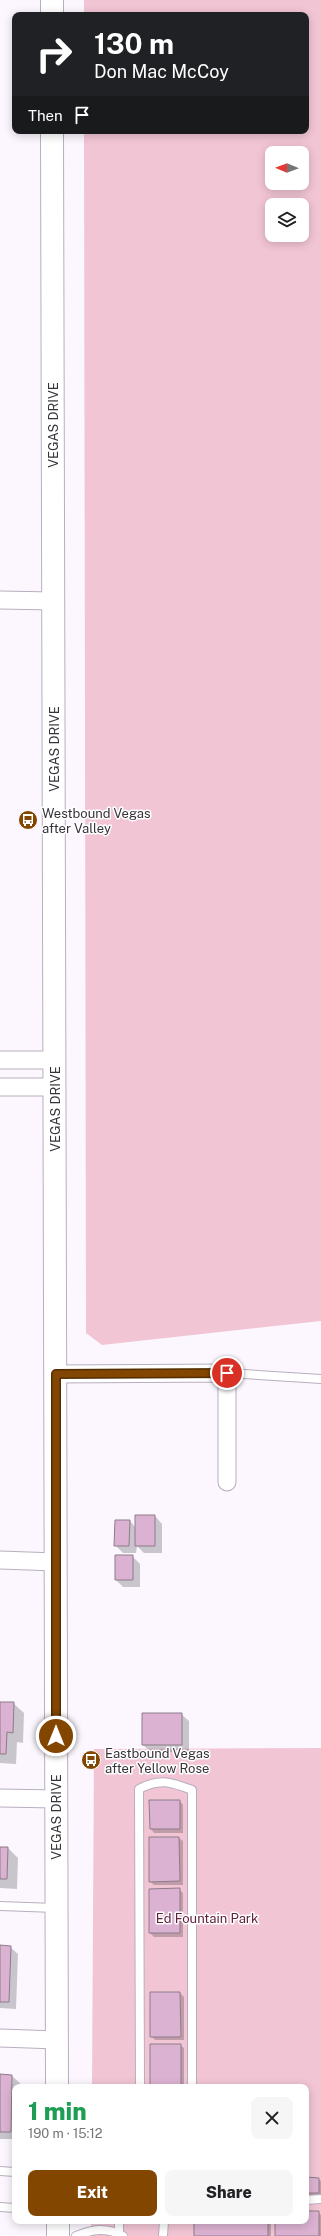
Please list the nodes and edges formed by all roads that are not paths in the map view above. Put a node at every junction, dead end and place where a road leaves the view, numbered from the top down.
1 (52, 0) edge
2 (52, 12) edge
3 (52, 134) edge
4 (0, 600) edge
5 (53, 601) junction
6 (0, 1060) edge
7 (54, 1060) junction
8 (0, 1087) edge
9 (54, 1087) junction
10 (227, 1373) junction
11 (56, 1374) junction
12 (321, 1379) edge
13 (227, 1482) dead end
14 (0, 1560) edge
15 (56, 1562) junction
16 (0, 1798) edge
17 (56, 1799) junction
18 (0, 1906) edge
19 (57, 1908) junction
20 (0, 2038) edge
21 (57, 2040) junction
22 (57, 2084) edge
23 (140, 2084) edge
24 (192, 2084) edge
25 (0, 2171) edge
26 (12, 2172) edge
27 (321, 2199) edge
28 (309, 2200) edge
29 (0, 2207) edge
30 (12, 2208) edge
31 (58, 2224) edge
32 (119, 2224) edge
33 (164, 2224) edge
34 (121, 2235) edge
35 (58, 2236) edge
36 (76, 2236) edge
37 (163, 2236) edge

1 - 2 main road
3 - 5 main road, VEGAS DRIVE
4 - 5 street
5 - 7 main road, VEGAS DRIVE
6 - 7 street
7 - 9 main road, VEGAS DRIVE
8 - 9 street
9 - 11 main road, VEGAS DRIVE
10 - 11 street
10 - 12 lane
10 - 13 street
11 - 15 main road, VEGAS DRIVE
14 - 15 street
15 - 17 main road, VEGAS DRIVE
16 - 17 street
17 - 19 main road, VEGAS DRIVE
18 - 19 lane
19 - 21 main road, VEGAS DRIVE
20 - 21 street
21 - 22 main road, VEGAS DRIVE
23 - 24 lane
25 - 26 lane
27 - 28 lane
29 - 30 lane
31 - 35 main road
32 - 34 lane
33 - 37 lane
34 - 36 lane

